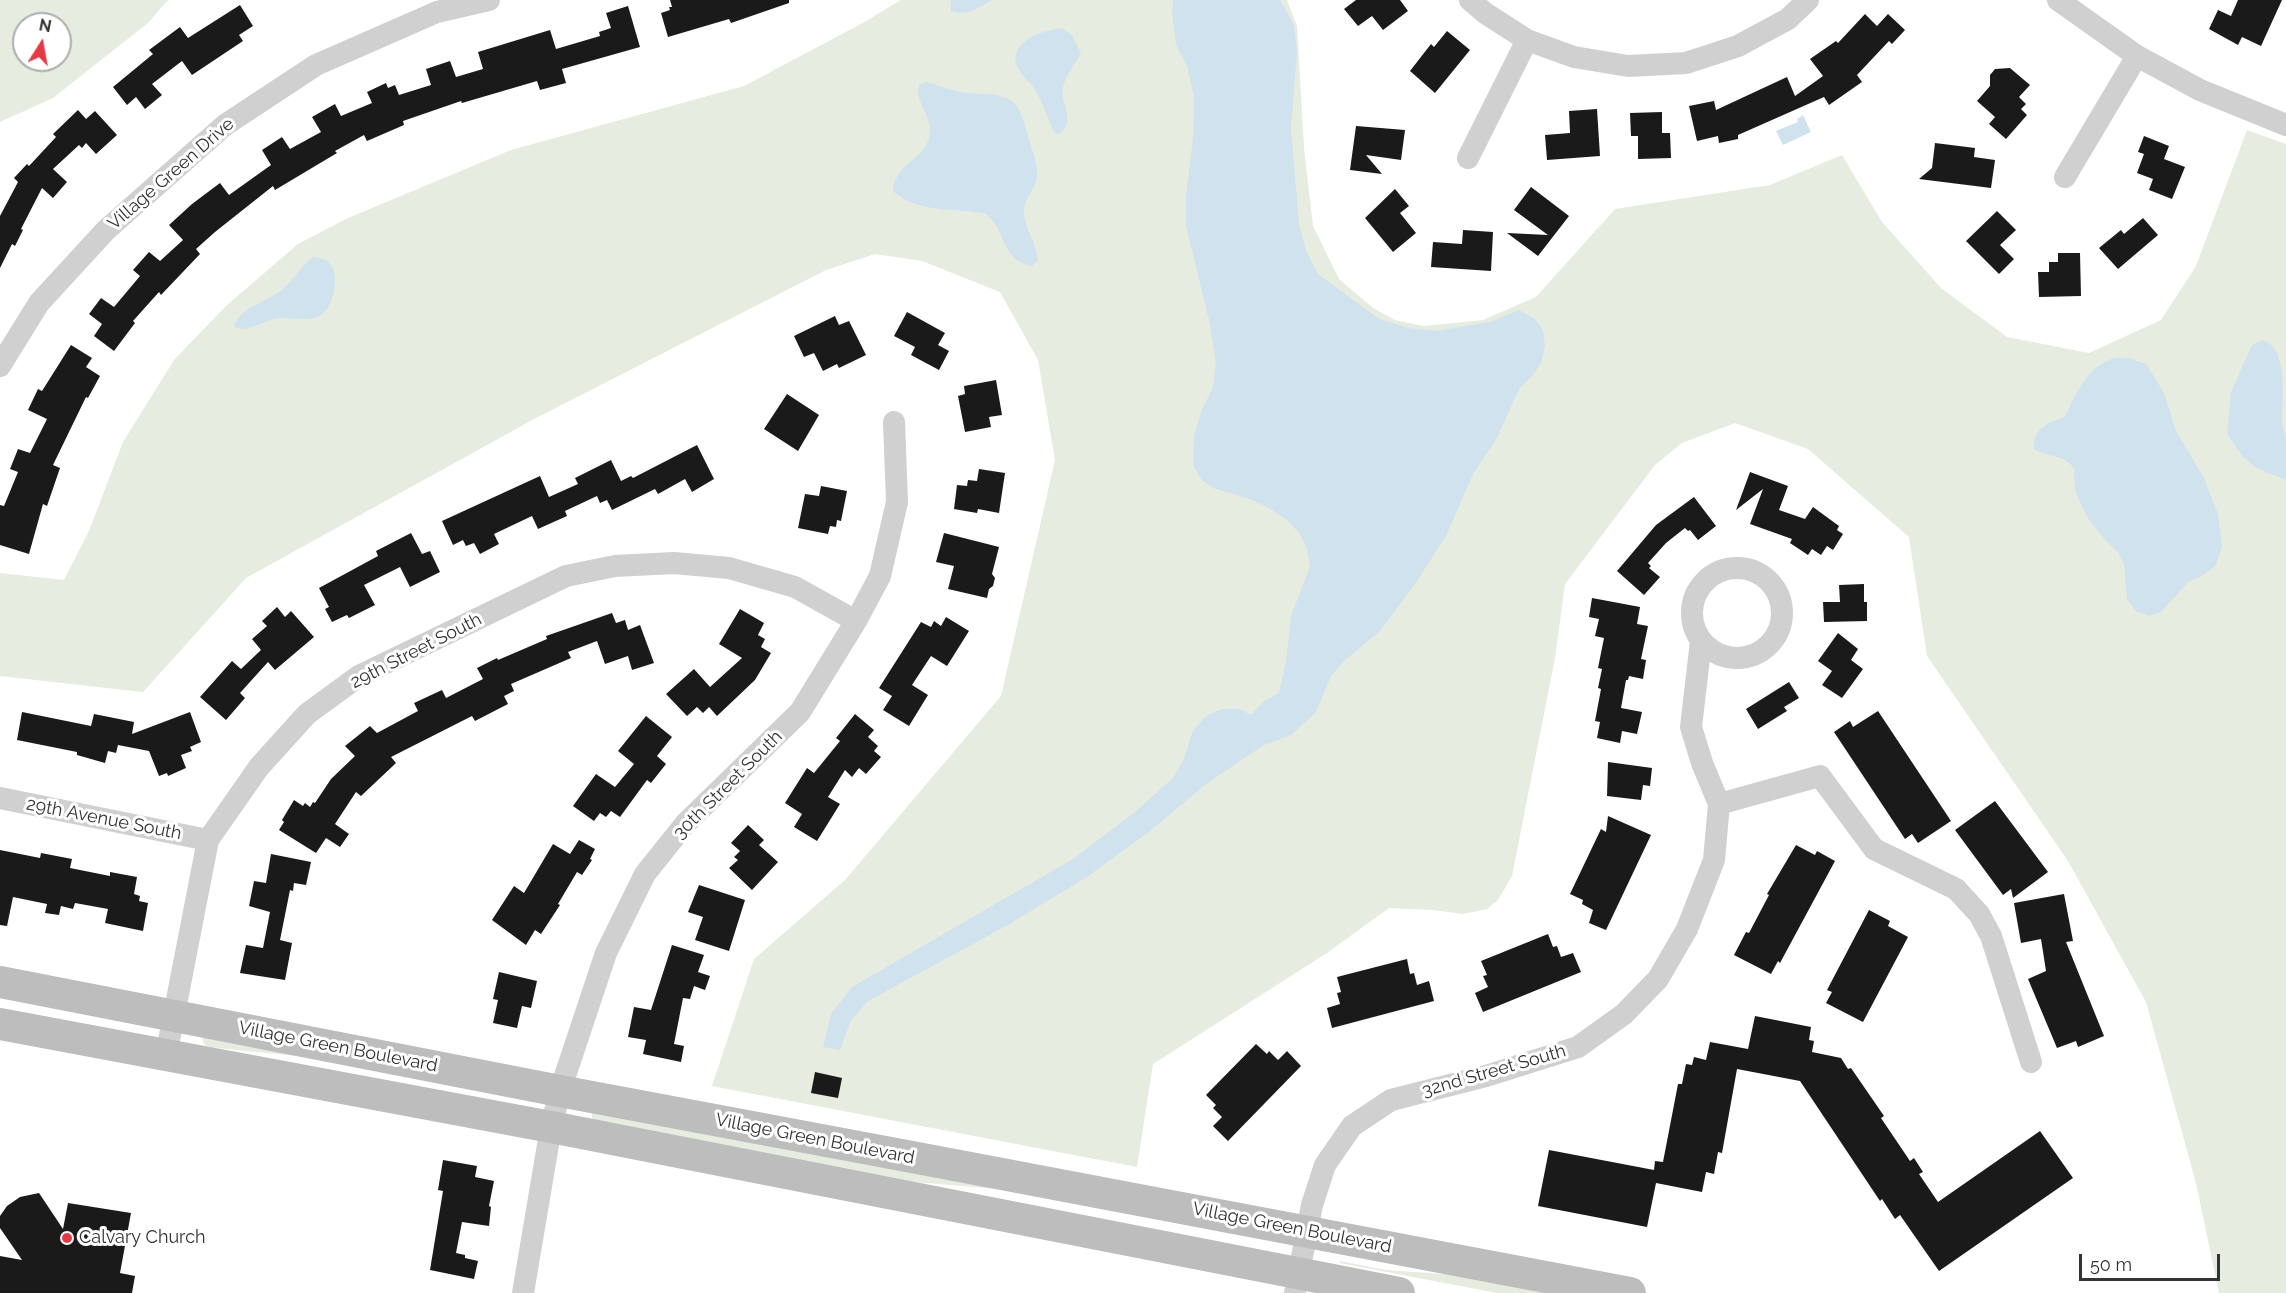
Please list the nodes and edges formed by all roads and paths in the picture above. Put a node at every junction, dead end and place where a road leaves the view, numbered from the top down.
1 (489, 0) edge
2 (1470, 0) edge
3 (1808, 0) edge
4 (2058, 0) edge
5 (435, 6) edge
6 (1527, 40) junction
7 (2138, 56) junction
8 (2286, 124) edge
9 (1468, 159) dead end
10 (2065, 177) dead end
11 (0, 366) edge
12 (894, 422) dead end
13 (856, 621) junction
14 (1701, 641) junction
15 (0, 798) edge
16 (1719, 804) junction
17 (208, 840) junction
18 (0, 982) edge
19 (174, 1014) junction
20 (0, 1024) edge
21 (166, 1056) junction
22 (2031, 1062) dead end
23 (560, 1091) junction
24 (551, 1127) junction
25 (1306, 1230) junction
26 (1297, 1283) edge
27 (523, 1293) edge
28 (1399, 1293) edge
29 (1630, 1293) edge

1 - 5 street, Village Green Drive
2 - 6 street
3 - 6 street
4 - 7 street
5 - 11 street, Village Green Drive
6 - 9 street
7 - 8 street
7 - 10 street
12 - 13 street, 30th Street South
13 - 17 street, 29th Street South
13 - 23 street, 30th Street South
14 - 14 street, 32nd Street South
14 - 16 street, 32nd Street South
15 - 17 street, 29th Avenue South
16 - 22 street
16 - 25 street, 32nd Street South
17 - 19 street, 29th Street South
18 - 19 street, Village Green Boulevard
19 - 21 street, 29th Street South
19 - 23 street, Village Green Boulevard
20 - 21 street
21 - 24 street
23 - 24 street, 30th Street South
23 - 25 street, Village Green Boulevard
24 - 26 street
24 - 27 street, 30th Street South
25 - 26 street, 32nd Street South
25 - 29 street, Village Green Boulevard
26 - 28 street

